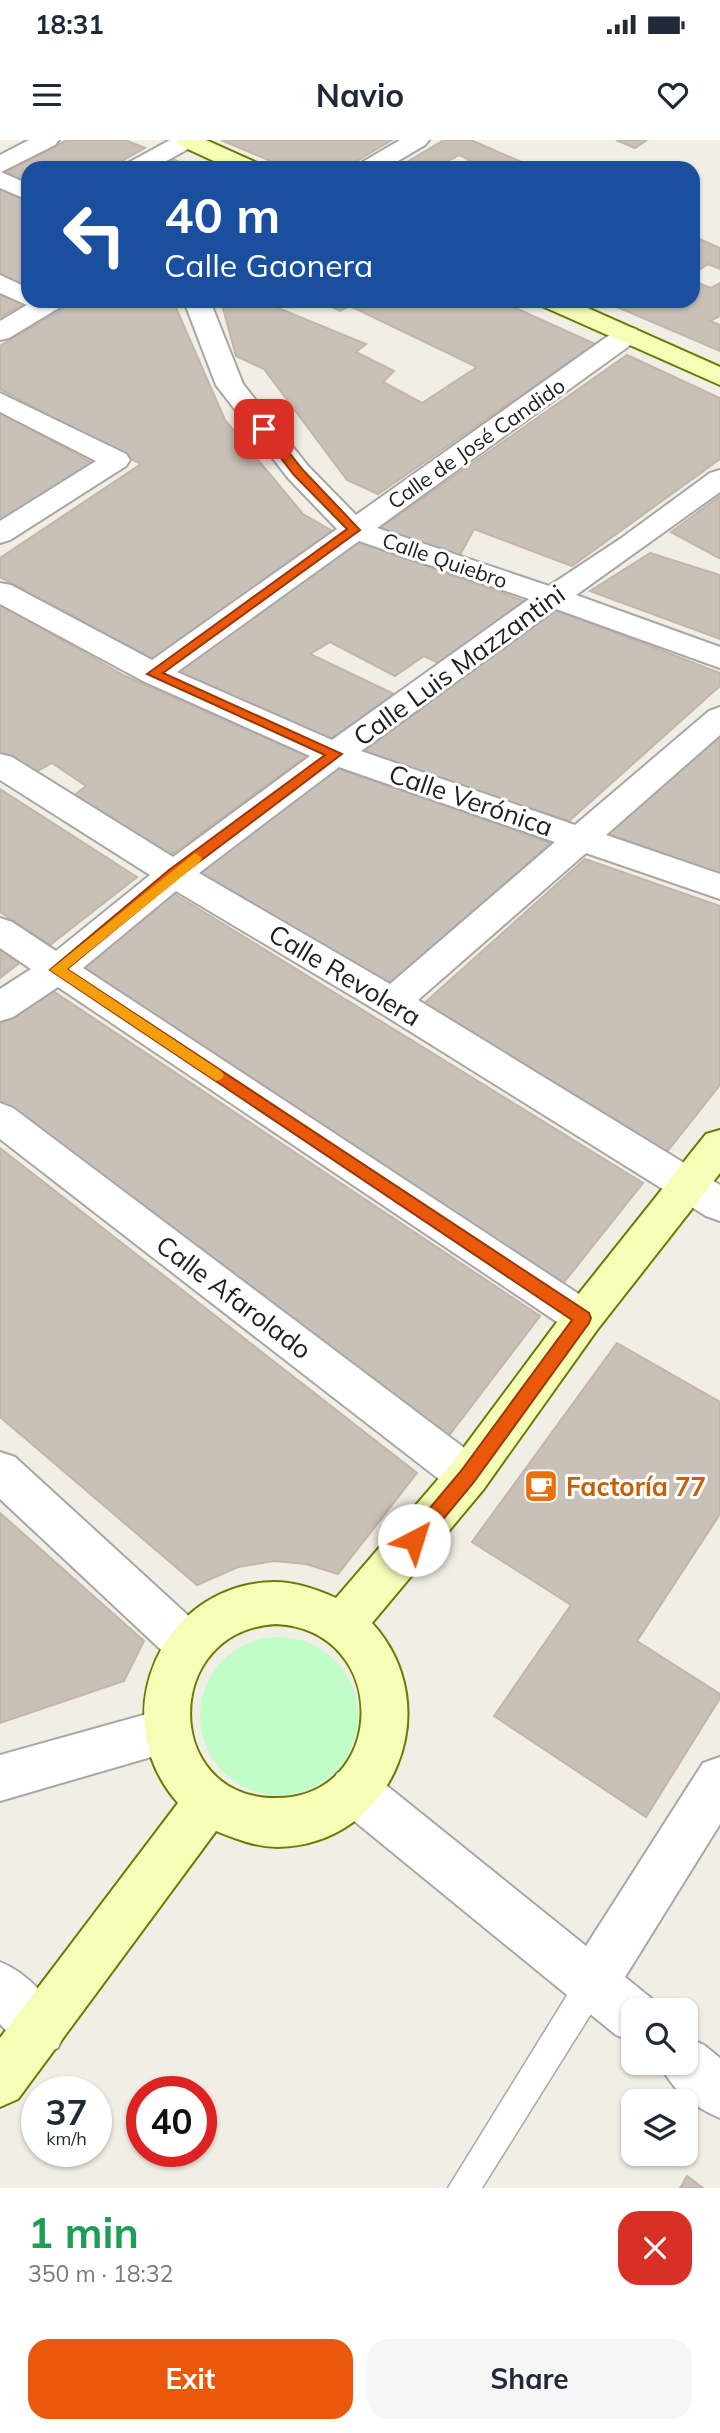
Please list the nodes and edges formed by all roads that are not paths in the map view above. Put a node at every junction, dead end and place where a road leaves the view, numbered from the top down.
1 (47, 140) edge
2 (187, 140) edge
3 (417, 140) edge
4 (149, 161) edge
5 (234, 161) edge
6 (381, 161) edge
7 (0, 165) edge
8 (0, 179) edge
9 (21, 190) edge
10 (0, 284) edge
11 (21, 293) edge
12 (31, 308) edge
13 (200, 308) edge
14 (567, 308) edge
15 (0, 332) edge
16 (627, 335) junction
17 (720, 377) edge
18 (0, 401) edge
19 (720, 479) edge
20 (354, 530) junction
21 (0, 534) edge
22 (0, 592) edge
23 (552, 597) junction
24 (720, 658) edge
25 (154, 674) junction
26 (720, 718) edge
27 (335, 754) junction
28 (0, 765) edge
29 (584, 838) junction
30 (174, 874) junction
31 (720, 887) edge
32 (0, 931) edge
33 (57, 970) junction
34 (392, 1002) junction
35 (0, 1007) edge
36 (0, 1118) edge
37 (720, 1145) edge
38 (704, 1196) edge
39 (583, 1318) junction
40 (0, 1471) edge
41 (468, 1476) junction
42 (343, 1624) junction
43 (189, 1646) junction
44 (165, 1732) junction
45 (0, 1778) edge
46 (720, 1780) edge
47 (354, 1790) junction
48 (208, 1802) junction
49 (593, 1982) junction
50 (0, 1987) edge
51 (621, 2006) edge
52 (40, 2029) junction
53 (698, 2073) edge
54 (0, 2081) edge
55 (720, 2092) edge
56 (464, 2188) edge

1 - 7 street
2 - 4 street
2 - 5 street
3 - 6 street
8 - 9 street
10 - 11 street
12 - 15 street
13 - 20 street, Calle Quiebro
14 - 16 street
16 - 17 street
16 - 20 street, Calle de José Candido
18 - 21 street
19 - 23 street, Calle Luis Mazzantini
20 - 23 street, Calle Quiebro
20 - 25 street, Calle de José Candido
22 - 25 street, Calle Verónica
23 - 24 street, Calle Quiebro
23 - 27 street, Calle Luis Mazzantini
25 - 27 street, Calle Verónica
26 - 29 street
27 - 29 street, Calle Verónica
27 - 30 street, Calle Luis Mazzantini
28 - 30 street, Calle Revolera
29 - 31 street, Calle Verónica
29 - 34 street
30 - 33 street, Calle Luis Mazzantini
30 - 34 street, Calle Revolera
32 - 33 street
33 - 35 street, Calle Luis Mazzantini
33 - 39 street
34 - 38 street, Calle Revolera
36 - 41 street, Calle Afarolado
37 - 38 street
38 - 39 street
39 - 41 street
40 - 43 street
41 - 42 street
42 - 43 street
42 - 47 street
43 - 44 street
44 - 45 street
44 - 48 street
46 - 49 street
47 - 48 street
47 - 49 street
48 - 52 street
49 - 51 street
49 - 56 lane
50 - 52 street
52 - 54 street
53 - 55 street

